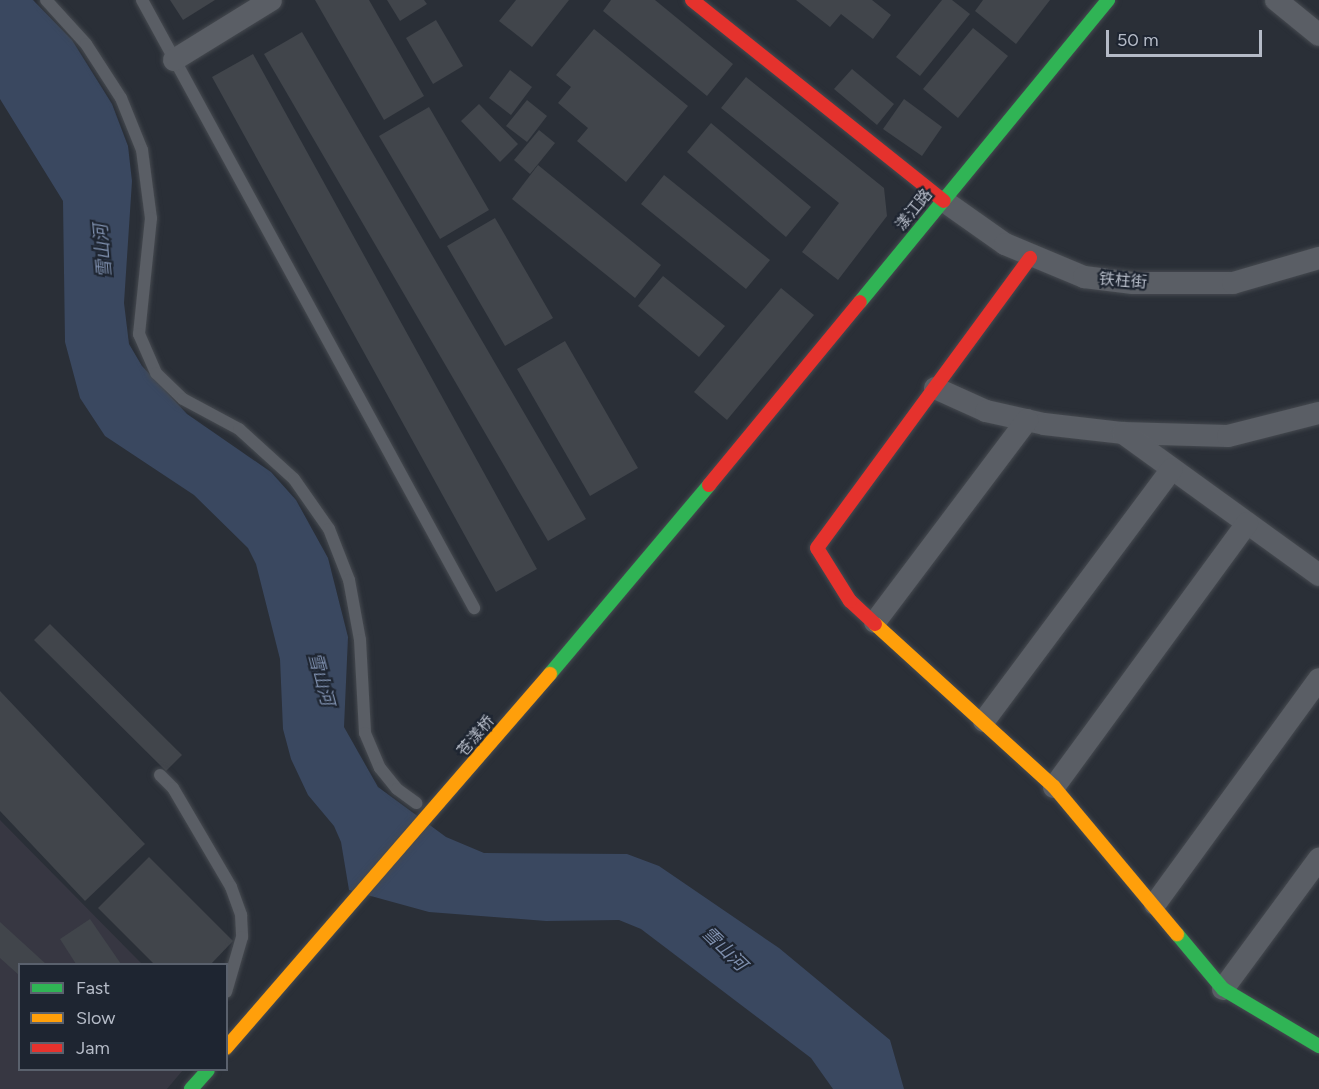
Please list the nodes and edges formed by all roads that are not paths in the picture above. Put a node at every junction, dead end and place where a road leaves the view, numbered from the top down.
1 (46, 0) edge
2 (141, 0) edge
3 (692, 0) edge
4 (1108, 0) edge
5 (1276, 0) edge
6 (264, 2) edge
7 (1319, 35) edge
8 (174, 60) junction
9 (944, 201) junction
10 (1030, 258) junction
11 (1319, 258) edge
12 (935, 388) junction
13 (1319, 413) edge
14 (1027, 420) junction
15 (1123, 433) junction
16 (746, 441) joint
17 (1172, 469) junction
18 (1247, 523) junction
19 (1319, 575) edge
20 (474, 608) dead end
21 (875, 622) junction
22 (1319, 679) edge
23 (984, 720) junction
24 (160, 775) dead end
25 (1054, 787) junction
26 (416, 803) dead end
27 (1319, 859) edge
28 (1155, 904) junction
29 (228, 985) edge
30 (1223, 989) junction
31 (228, 1046) edge
32 (1319, 1046) edge
33 (205, 1071) edge
34 (206, 1071) edge
35 (191, 1089) edge
36 (204, 1089) edge

1 - 26 lane
2 - 8 lane
3 - 9 street
4 - 9 street, 漾江路
5 - 7 street
6 - 8 street
8 - 20 lane
9 - 10 street, 铁柱街
9 - 16 street, 漾江路
10 - 11 street, 铁柱街
10 - 12 street
12 - 14 street
12 - 21 street
13 - 15 street
14 - 15 street
14 - 21 street
15 - 17 street
16 - 31 street, 苍漾桥
17 - 18 street
17 - 23 street
18 - 19 street
18 - 25 street
21 - 23 street
22 - 28 street
23 - 25 street
24 - 29 lane
25 - 28 street
27 - 30 street
28 - 30 street
30 - 32 street
33 - 35 street, bridge
34 - 36 lane

